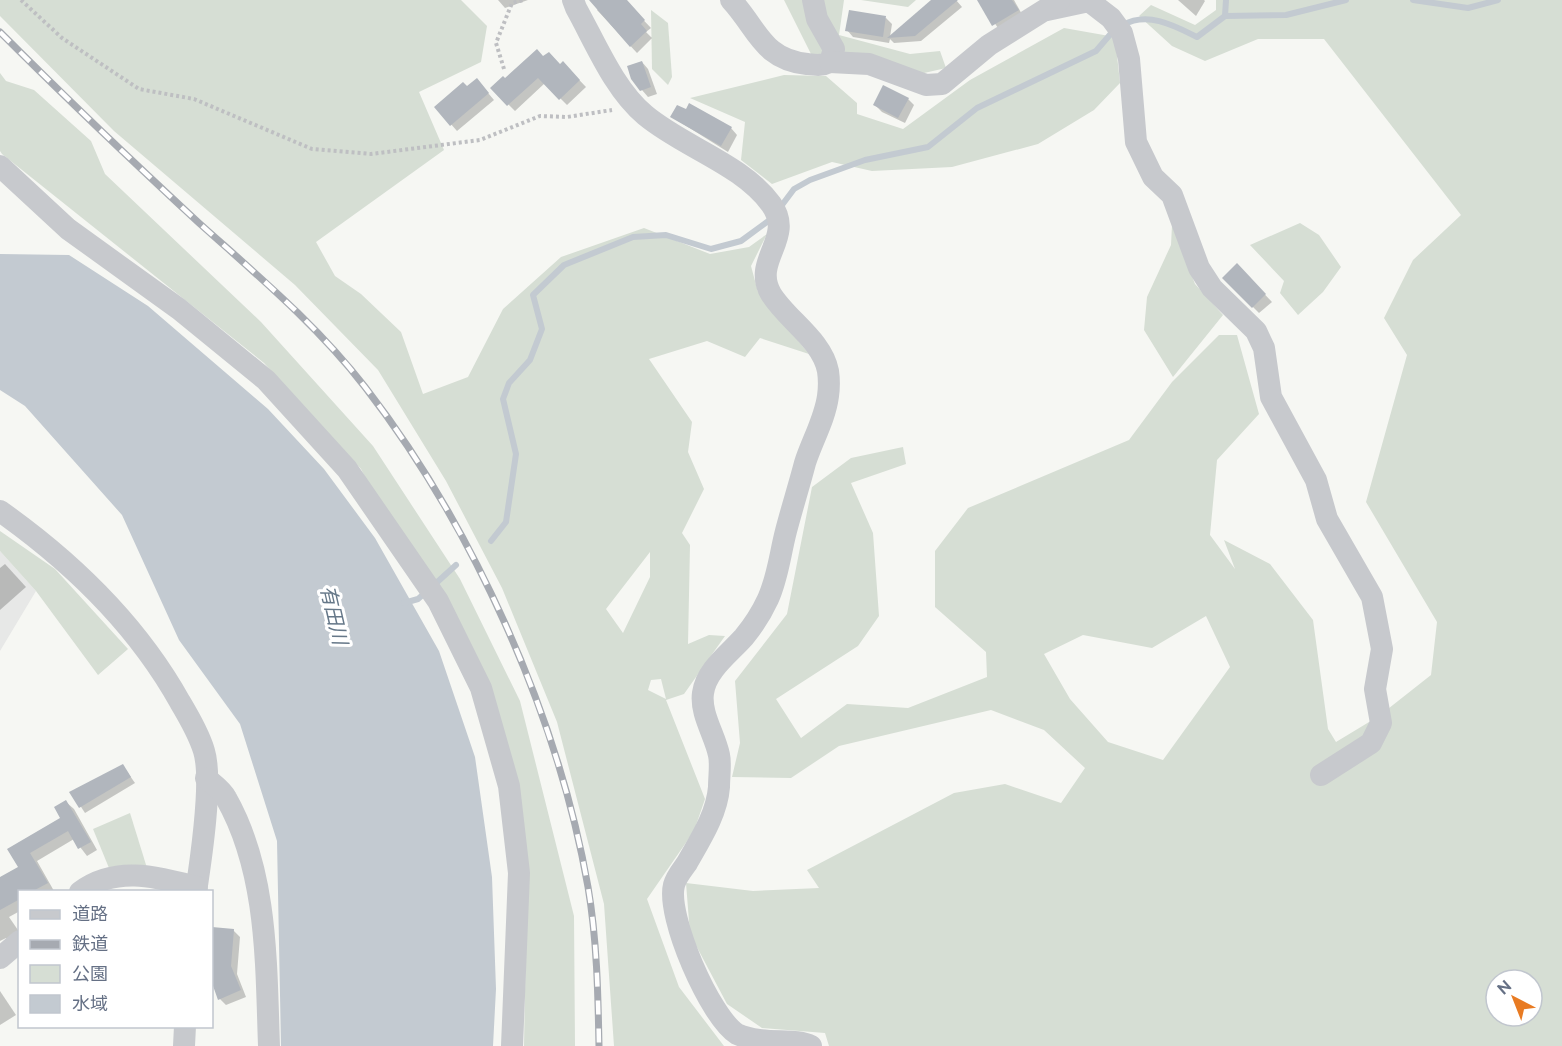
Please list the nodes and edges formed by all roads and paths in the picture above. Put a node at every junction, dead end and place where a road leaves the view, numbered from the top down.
1 (21, 0) edge
2 (524, 0) edge
3 (573, 0) edge
4 (731, 0) edge
5 (813, 0) edge
6 (1053, 5) edge
7 (830, 62) junction
8 (504, 69) dead end
9 (633, 104) junction
10 (0, 166) edge
11 (0, 511) edge
12 (1321, 775) dead end
13 (206, 778) junction
14 (197, 889) edge
15 (82, 890) edge
16 (18, 943) edge
17 (0, 958) edge
18 (185, 1028) edge
19 (184, 1046) edge
20 (269, 1046) edge
21 (512, 1046) edge
22 (811, 1046) edge

1 - 9 path
2 - 8 path
3 - 9 street
4 - 7 street
5 - 7 street
6 - 7 street
6 - 12 street
9 - 22 street
10 - 21 street
11 - 13 street
13 - 14 street
13 - 20 street
14 - 15 street
16 - 17 street
18 - 19 street

